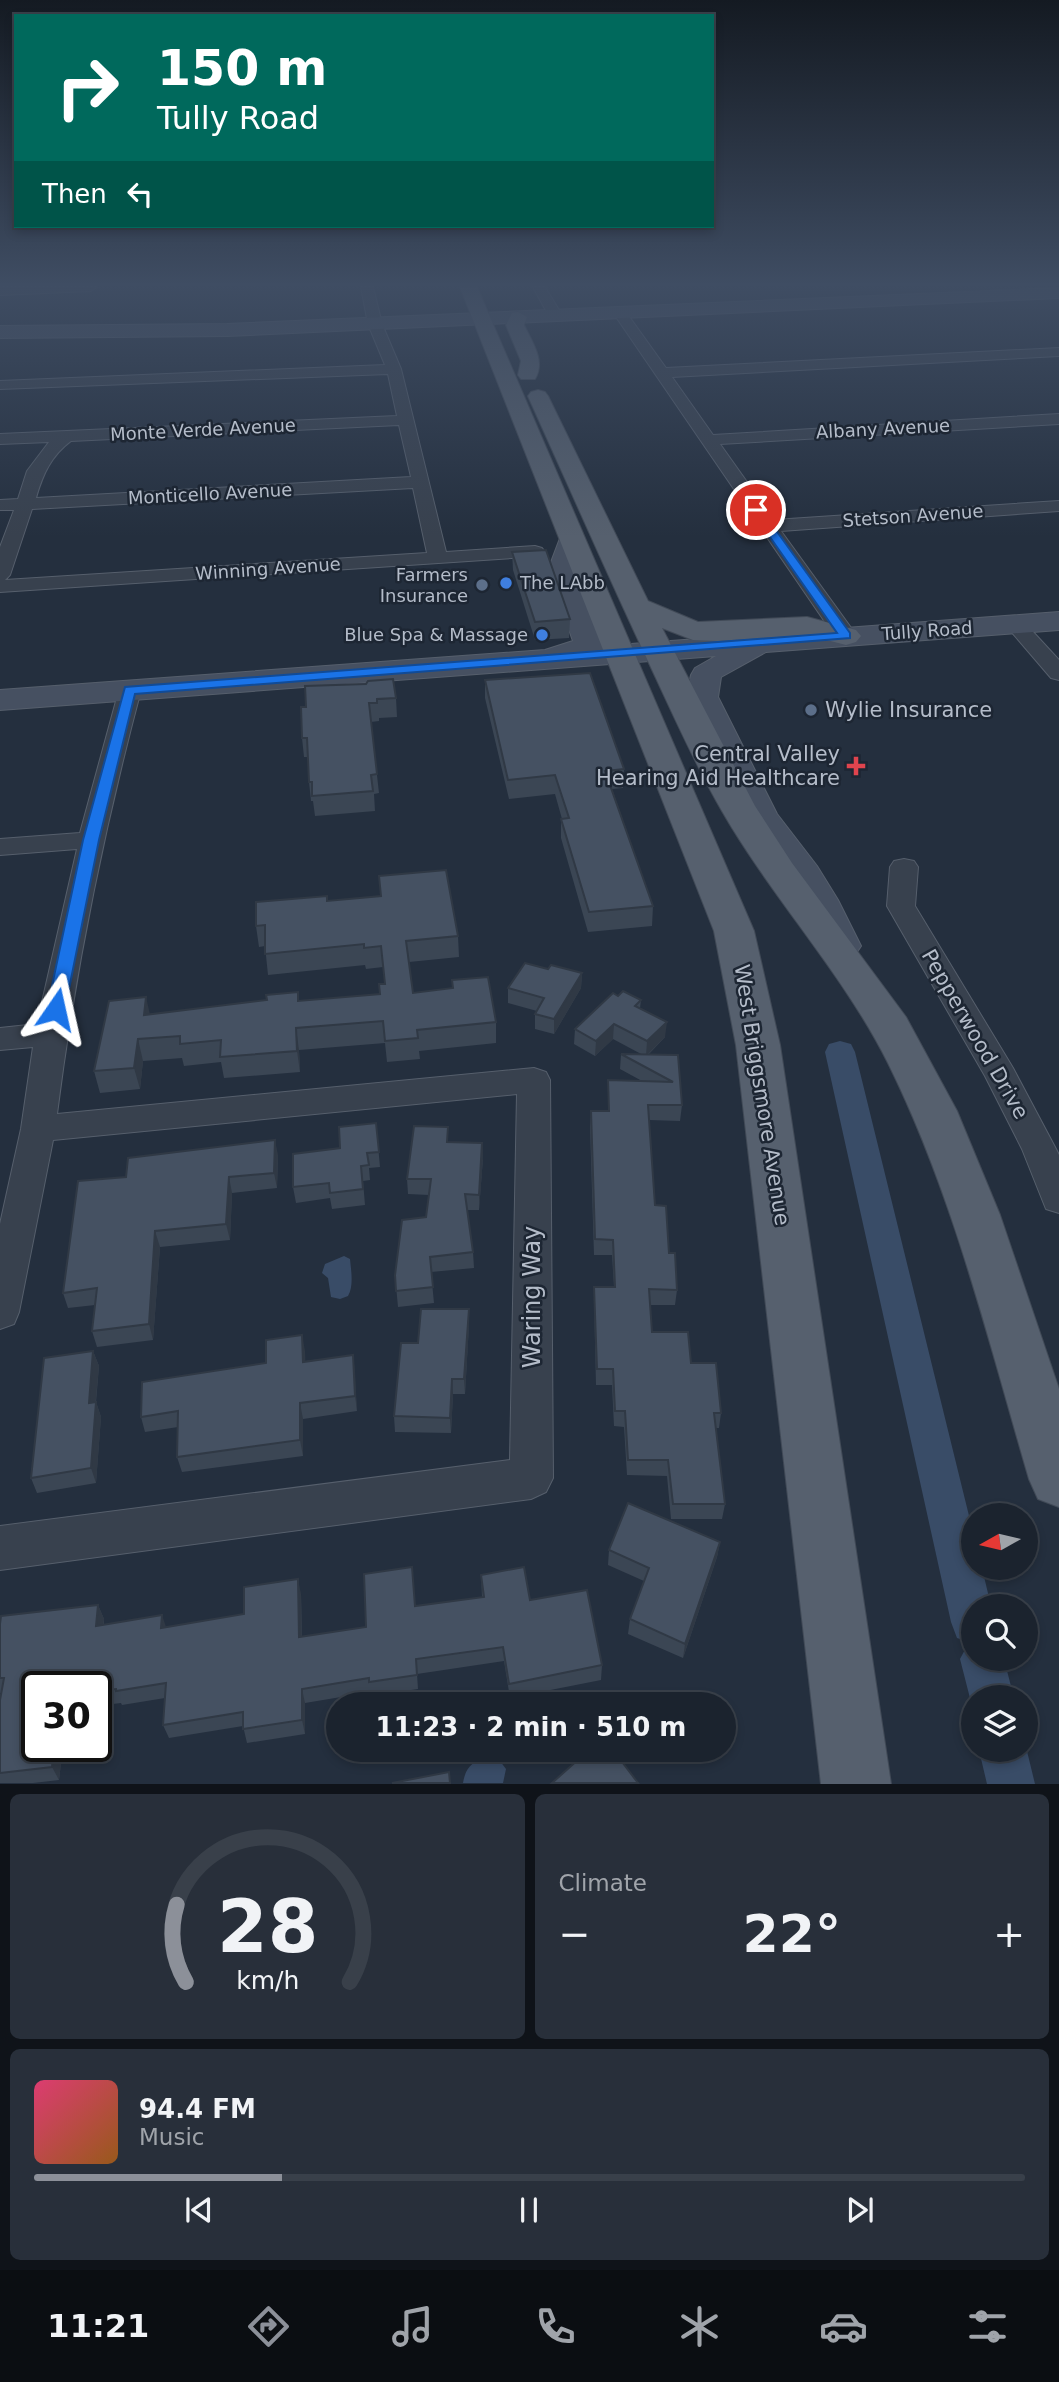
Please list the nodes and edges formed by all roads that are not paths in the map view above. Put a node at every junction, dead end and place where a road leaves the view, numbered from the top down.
1 (365, 370) edge
2 (394, 370) edge
3 (509, 370) edge
4 (525, 370) edge
5 (659, 370) edge
6 (713, 370) edge
7 (661, 373) junction
8 (0, 386) edge
9 (1059, 419) edge
10 (406, 420) junction
11 (66, 436) junction
12 (0, 439) edge
13 (708, 440) junction
14 (420, 482) junction
15 (26, 503) junction
16 (0, 505) edge
17 (1059, 506) edge
18 (767, 526) junction
19 (553, 546) junction
20 (438, 558) junction
21 (0, 575) edge
22 (0, 586) edge
23 (639, 607) junction
24 (1059, 621) edge
25 (1016, 625) junction
26 (846, 636) junction
27 (769, 642) junction
28 (638, 651) junction
29 (543, 659) junction
30 (1059, 673) edge
31 (130, 690) junction
32 (0, 700) edge
33 (91, 840) junction
34 (0, 847) edge
35 (904, 867) dead end
36 (856, 973) junction
37 (51, 1034) junction
38 (0, 1039) edge
39 (38, 1129) junction
40 (1059, 1199) edge
41 (0, 1312) edge
42 (1059, 1479) edge
43 (0, 1548) edge
44 (856, 1783) edge

1 - 8 street
2 - 10 street
3 - 19 main road, West Briggsmore Avenue
4 - 23 main road, West Briggsmore Avenue
5 - 7 street
6 - 7 street
7 - 13 street
9 - 13 street, Albany Avenue
10 - 11 street, Monte Verde Avenue
10 - 14 street
11 - 12 street, Monte Verde Avenue
11 - 15 street
13 - 18 street
14 - 15 street, Monticello Avenue
14 - 20 street
15 - 16 street, Monticello Avenue
15 - 21 street
17 - 18 street, Stetson Avenue
18 - 26 street
19 - 20 street, Winning Avenue
19 - 28 main road, West Briggsmore Avenue
19 - 29 main road
20 - 22 street, Winning Avenue
23 - 26 main road
23 - 28 main road, West Briggsmore Avenue
24 - 25 main road, Tully Road
25 - 26 main road, Tully Road
25 - 30 street
26 - 27 main road, Tully Road
27 - 28 main road, Tully Road
27 - 36 main road
28 - 29 main road, Tully Road
28 - 36 main road, West Briggsmore Avenue
28 - 44 main road, West Briggsmore Avenue
29 - 31 main road, Tully Road
31 - 32 main road, Tully Road
31 - 33 street
33 - 34 street
33 - 37 street
35 - 40 street, Pepperwood Drive
36 - 42 main road, West Briggsmore Avenue
37 - 38 street
37 - 39 street
39 - 41 street
39 - 43 street, Waring Way

